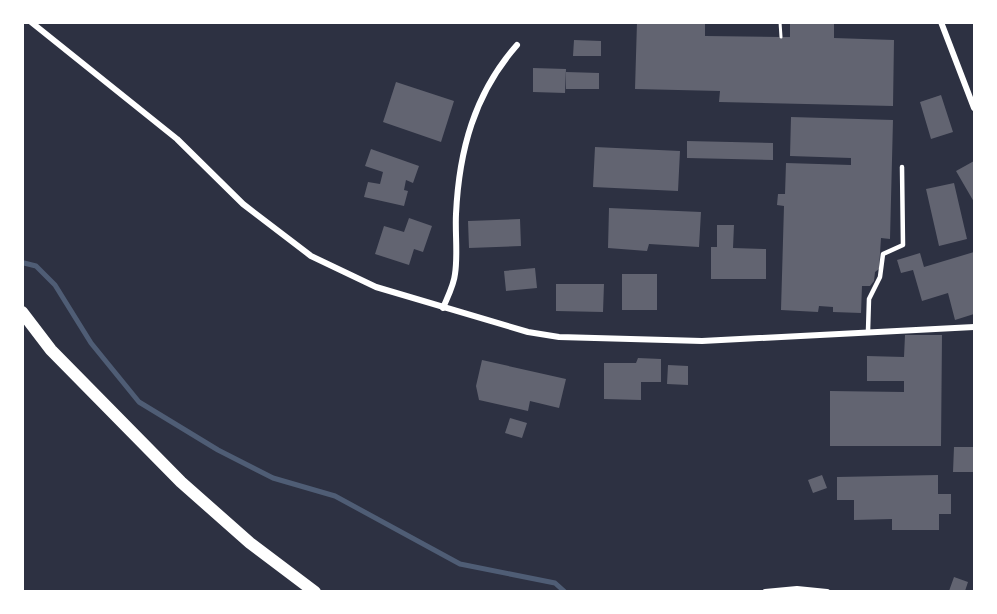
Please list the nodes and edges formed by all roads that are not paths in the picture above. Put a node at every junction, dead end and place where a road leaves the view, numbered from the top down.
1 (31, 22) edge
2 (941, 22) edge
3 (517, 45) dead end
4 (975, 108) edge
5 (902, 166) dead end
6 (443, 308) junction
7 (22, 312) edge
8 (975, 327) edge
9 (868, 331) junction
10 (315, 591) edge
11 (765, 591) edge
12 (827, 591) edge

1 - 6 street
2 - 4 street
3 - 6 street
5 - 9 lane
6 - 9 street
7 - 10 main road
8 - 9 street
11 - 12 street

